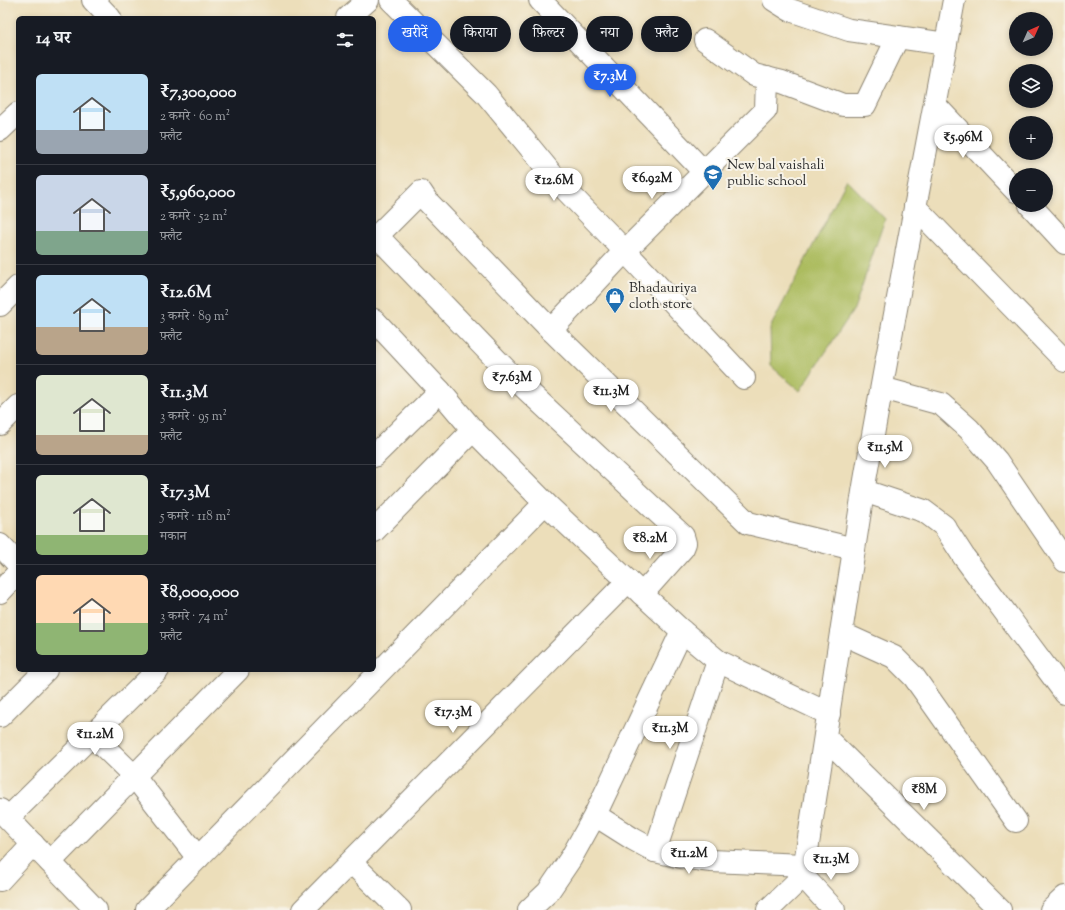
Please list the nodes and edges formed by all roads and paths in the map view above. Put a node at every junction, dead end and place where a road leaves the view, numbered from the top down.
1 (93, 0) edge
2 (368, 0) edge
3 (391, 0) edge
4 (540, 0) edge
5 (774, 0) edge
6 (954, 0) edge
7 (108, 16) edge
8 (350, 16) edge
9 (898, 37) junction
10 (705, 40) dead end
11 (946, 44) junction
12 (768, 78) junction
13 (935, 105) junction
14 (16, 115) edge
15 (0, 130) edge
16 (704, 172) junction
17 (1009, 183) edge
18 (915, 207) junction
19 (1036, 212) edge
20 (376, 237) edge
21 (1065, 243) edge
22 (625, 251) junction
23 (16, 289) edge
24 (0, 305) edge
25 (551, 330) junction
26 (377, 331) edge
27 (1065, 361) edge
28 (744, 378) dead end
29 (882, 388) junction
30 (440, 391) junction
31 (16, 408) edge
32 (0, 424) edge
33 (473, 430) junction
34 (376, 454) edge
35 (864, 491) junction
36 (546, 503) junction
37 (376, 529) edge
38 (0, 545) edge
39 (854, 549) junction
40 (1065, 561) edge
41 (16, 562) edge
42 (16, 575) edge
43 (635, 588) junction
44 (0, 592) edge
45 (682, 631) junction
46 (841, 633) junction
47 (718, 661) junction
48 (44, 672) edge
49 (156, 672) edge
50 (236, 672) edge
51 (1065, 693) edge
52 (829, 714) junction
53 (0, 716) edge
54 (92, 735) junction
55 (825, 737) junction
56 (134, 776) junction
57 (4, 814) edge
58 (595, 815) junction
59 (1016, 821) dead end
60 (33, 844) junction
61 (655, 851) junction
62 (198, 858) junction
63 (50, 862) junction
64 (351, 862) junction
65 (804, 870) junction
66 (0, 880) edge
67 (1065, 897) edge
68 (87, 907) edge
69 (147, 910) edge
70 (303, 910) edge
71 (400, 910) edge
72 (529, 910) edge
73 (768, 910) edge
74 (834, 910) edge
75 (1000, 910) edge
76 (1051, 910) edge

1 - 7 street
2 - 8 street
3 - 22 street
4 - 16 street
5 - 9 street
6 - 11 street
9 - 11 street
9 - 12 street
10 - 12 street
11 - 13 street
12 - 16 street
13 - 17 street
13 - 18 street
14 - 15 street
16 - 22 street
18 - 27 street
18 - 29 street
19 - 21 street
20 - 25 street
20 - 43 street
22 - 25 street
22 - 28 street
23 - 24 street
25 - 39 street
26 - 30 street
29 - 35 street
29 - 40 street
30 - 33 street
30 - 34 street
31 - 32 street
33 - 36 street
33 - 37 street
35 - 39 street
35 - 51 street
36 - 43 street
36 - 62 street
38 - 41 street
39 - 46 street
42 - 44 street
43 - 45 street
43 - 64 street
45 - 47 street
45 - 58 street
46 - 52 street
46 - 59 street
47 - 52 street
47 - 61 street
48 - 53 street
49 - 54 street
50 - 56 street
52 - 55 street
54 - 56 street
54 - 57 street
55 - 65 street
55 - 75 street
56 - 62 street
56 - 63 street
57 - 60 street
58 - 61 street
58 - 72 street
60 - 63 street
60 - 66 street
61 - 65 street
62 - 69 street
63 - 68 street
64 - 70 street
64 - 71 street
65 - 73 street
65 - 74 street
67 - 76 street

